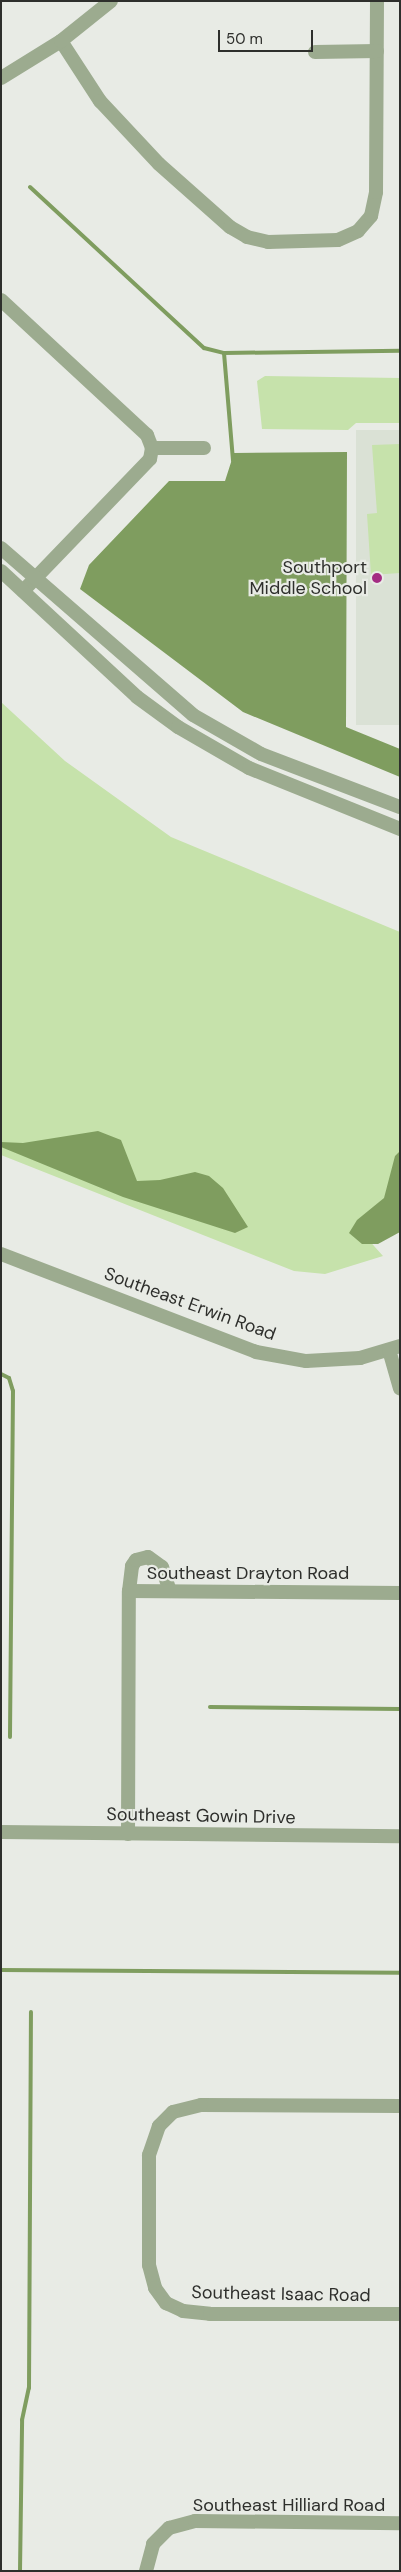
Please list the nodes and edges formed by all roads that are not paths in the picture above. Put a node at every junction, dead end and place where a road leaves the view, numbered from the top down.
1 (111, 1) edge
2 (377, 1) edge
3 (61, 41) junction
4 (377, 51) junction
5 (315, 52) dead end
6 (1, 78) edge
7 (1, 300) edge
8 (152, 448) junction
9 (204, 448) dead end
10 (1, 548) edge
11 (1, 571) edge
12 (34, 579) junction
13 (23, 591) junction
14 (216, 729) junction
15 (206, 745) junction
16 (400, 807) edge
17 (400, 829) edge
18 (1, 1254) edge
19 (394, 1348) edge
20 (400, 1388) edge
21 (129, 1591) junction
22 (170, 1591) junction
23 (400, 1593) edge
24 (1, 1832) edge
25 (128, 1834) junction
26 (400, 1836) edge
27 (400, 2106) edge
28 (400, 2314) edge
29 (400, 2523) edge
30 (146, 2571) edge

1 - 3 street
2 - 4 street
3 - 4 street
3 - 6 street
4 - 5 street
7 - 8 street
8 - 9 street
8 - 12 street
10 - 12 street
11 - 13 street
12 - 13 street
12 - 14 street
13 - 15 street
14 - 15 street
14 - 16 street
15 - 17 street
18 - 19 street, Southeast Erwin Road
19 - 20 street
21 - 22 street, Southeast Drayton Road
21 - 22 street
21 - 25 street, Southeast Drayton Road
22 - 23 street, Southeast Drayton Road
24 - 25 street, Southeast Gowin Drive
25 - 26 street, Southeast Gowin Drive
27 - 28 street, Southeast Isaac Road
29 - 30 street, Southeast Hilliard Road

